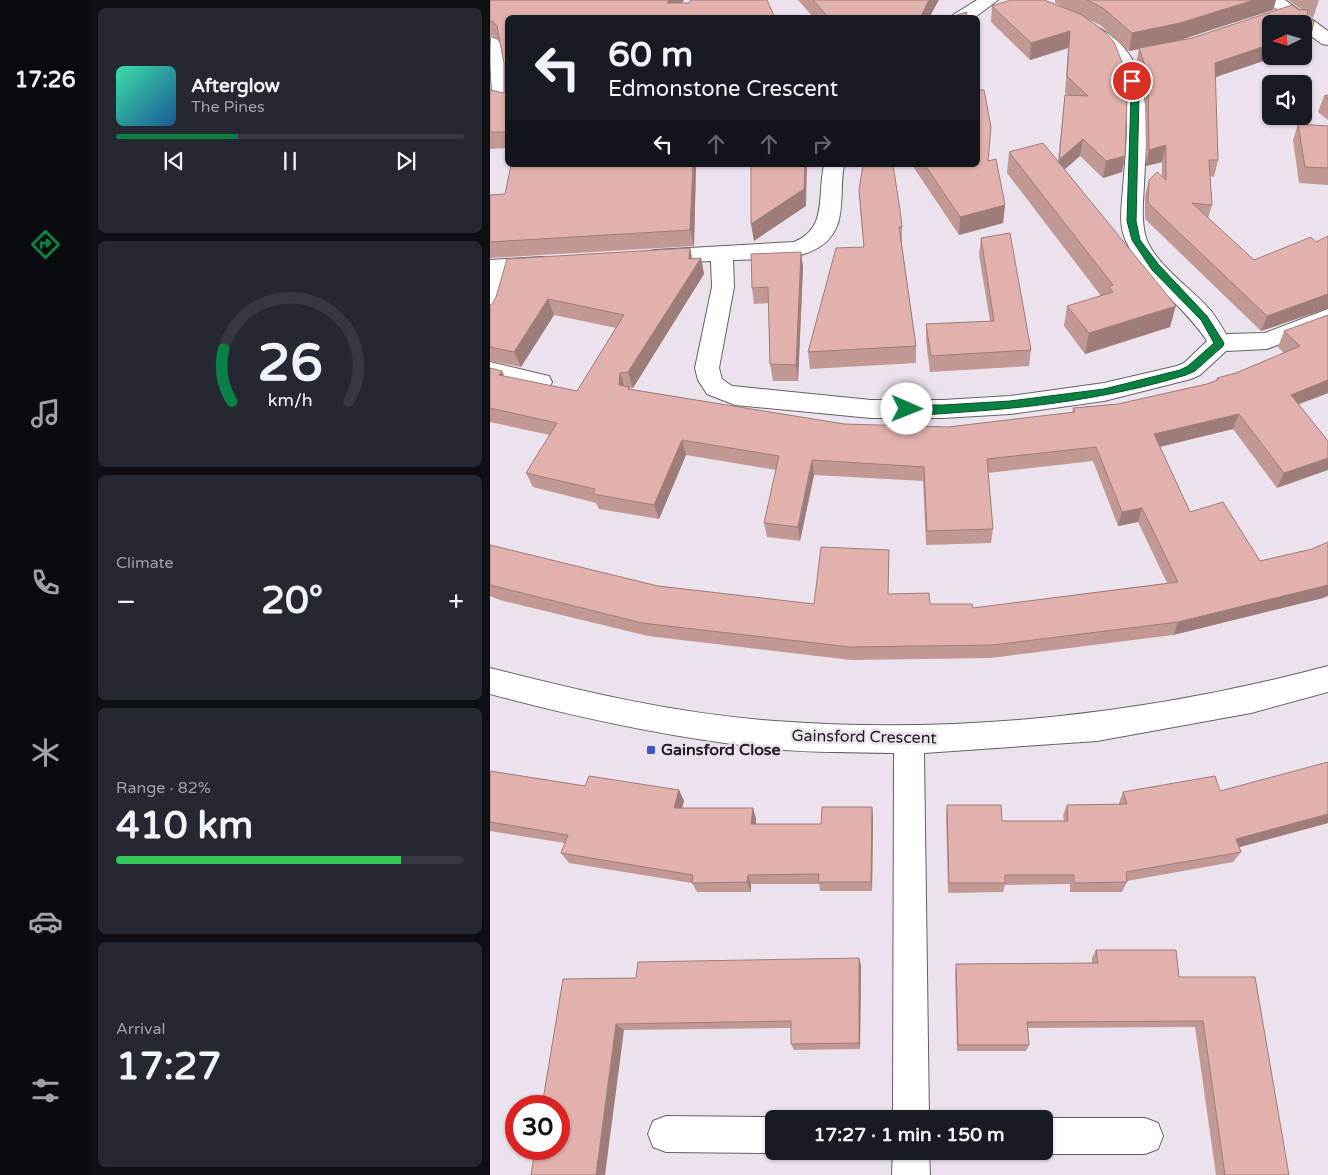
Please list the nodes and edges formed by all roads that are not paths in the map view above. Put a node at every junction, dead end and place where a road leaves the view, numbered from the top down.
1 (989, 0) edge
2 (1274, 0) edge
3 (1290, 12) junction
4 (965, 15) edge
5 (1281, 15) edge
6 (1077, 23) edge
7 (1328, 40) edge
8 (496, 43) edge
9 (505, 102) edge
10 (833, 167) edge
11 (722, 253) junction
12 (636, 258) edge
13 (560, 262) edge
14 (496, 266) edge
15 (490, 312) edge
16 (1328, 317) edge
17 (1220, 343) junction
18 (490, 371) edge
19 (540, 382) edge
20 (1328, 678) edge
21 (490, 681) edge
22 (909, 740) junction
23 (911, 1110) edge
24 (666, 1134) dead end
25 (765, 1134) edge
26 (1053, 1136) edge
27 (1145, 1136) dead end
28 (911, 1160) edge
29 (911, 1175) edge

1 - 4 street
2 - 3 street
3 - 5 street
3 - 7 street
6 - 17 street
8 - 9 street
10 - 11 street
11 - 12 street
11 - 17 street
13 - 14 street
14 - 15 street
16 - 17 street
18 - 19 street
20 - 22 street, Gainsford Crescent
21 - 22 street, Gainsford Crescent
22 - 23 street
24 - 25 street
26 - 27 street
28 - 29 street

